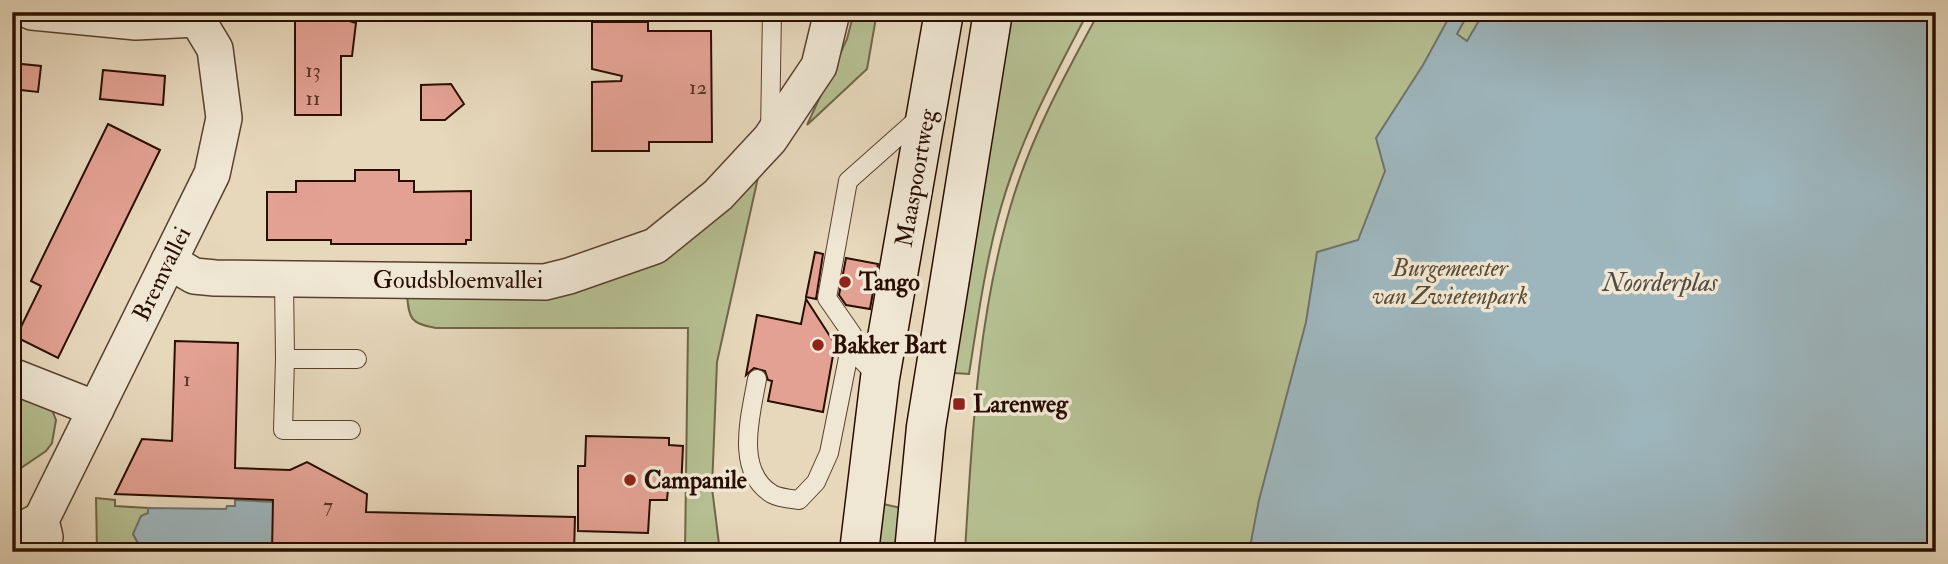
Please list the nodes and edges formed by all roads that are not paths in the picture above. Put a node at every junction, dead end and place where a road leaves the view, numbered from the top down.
1 (32, 12) edge
2 (772, 12) edge
3 (832, 12) edge
4 (944, 12) edge
5 (993, 12) edge
6 (201, 15) edge
7 (928, 110) junction
8 (770, 139) junction
9 (169, 261) junction
10 (284, 280) junction
11 (850, 348) junction
12 (285, 359) junction
13 (357, 359) dead end
14 (12, 376) edge
15 (880, 378) junction
16 (757, 379) dead end
17 (96, 409) junction
18 (351, 430) dead end
19 (41, 536) edge
20 (12, 549) edge
21 (859, 552) edge
22 (914, 552) edge

1 - 6 street
2 - 8 lane
3 - 8 street, Goudsbloemvallei
4 - 7 main road, Maaspoortweg
5 - 22 main road, Maaspoortweg
6 - 9 street, Bremvallei
7 - 11 lane
7 - 15 main road, Maaspoortweg
8 - 10 street, Goudsbloemvallei
9 - 10 street, Goudsbloemvallei
9 - 17 street, Bremvallei
10 - 12 lane
11 - 15 lane
11 - 16 lane
12 - 13 lane
12 - 18 lane
14 - 17 street
15 - 21 main road, Maaspoortweg
17 - 19 street, Bremvallei
19 - 20 street, Bremvallei

